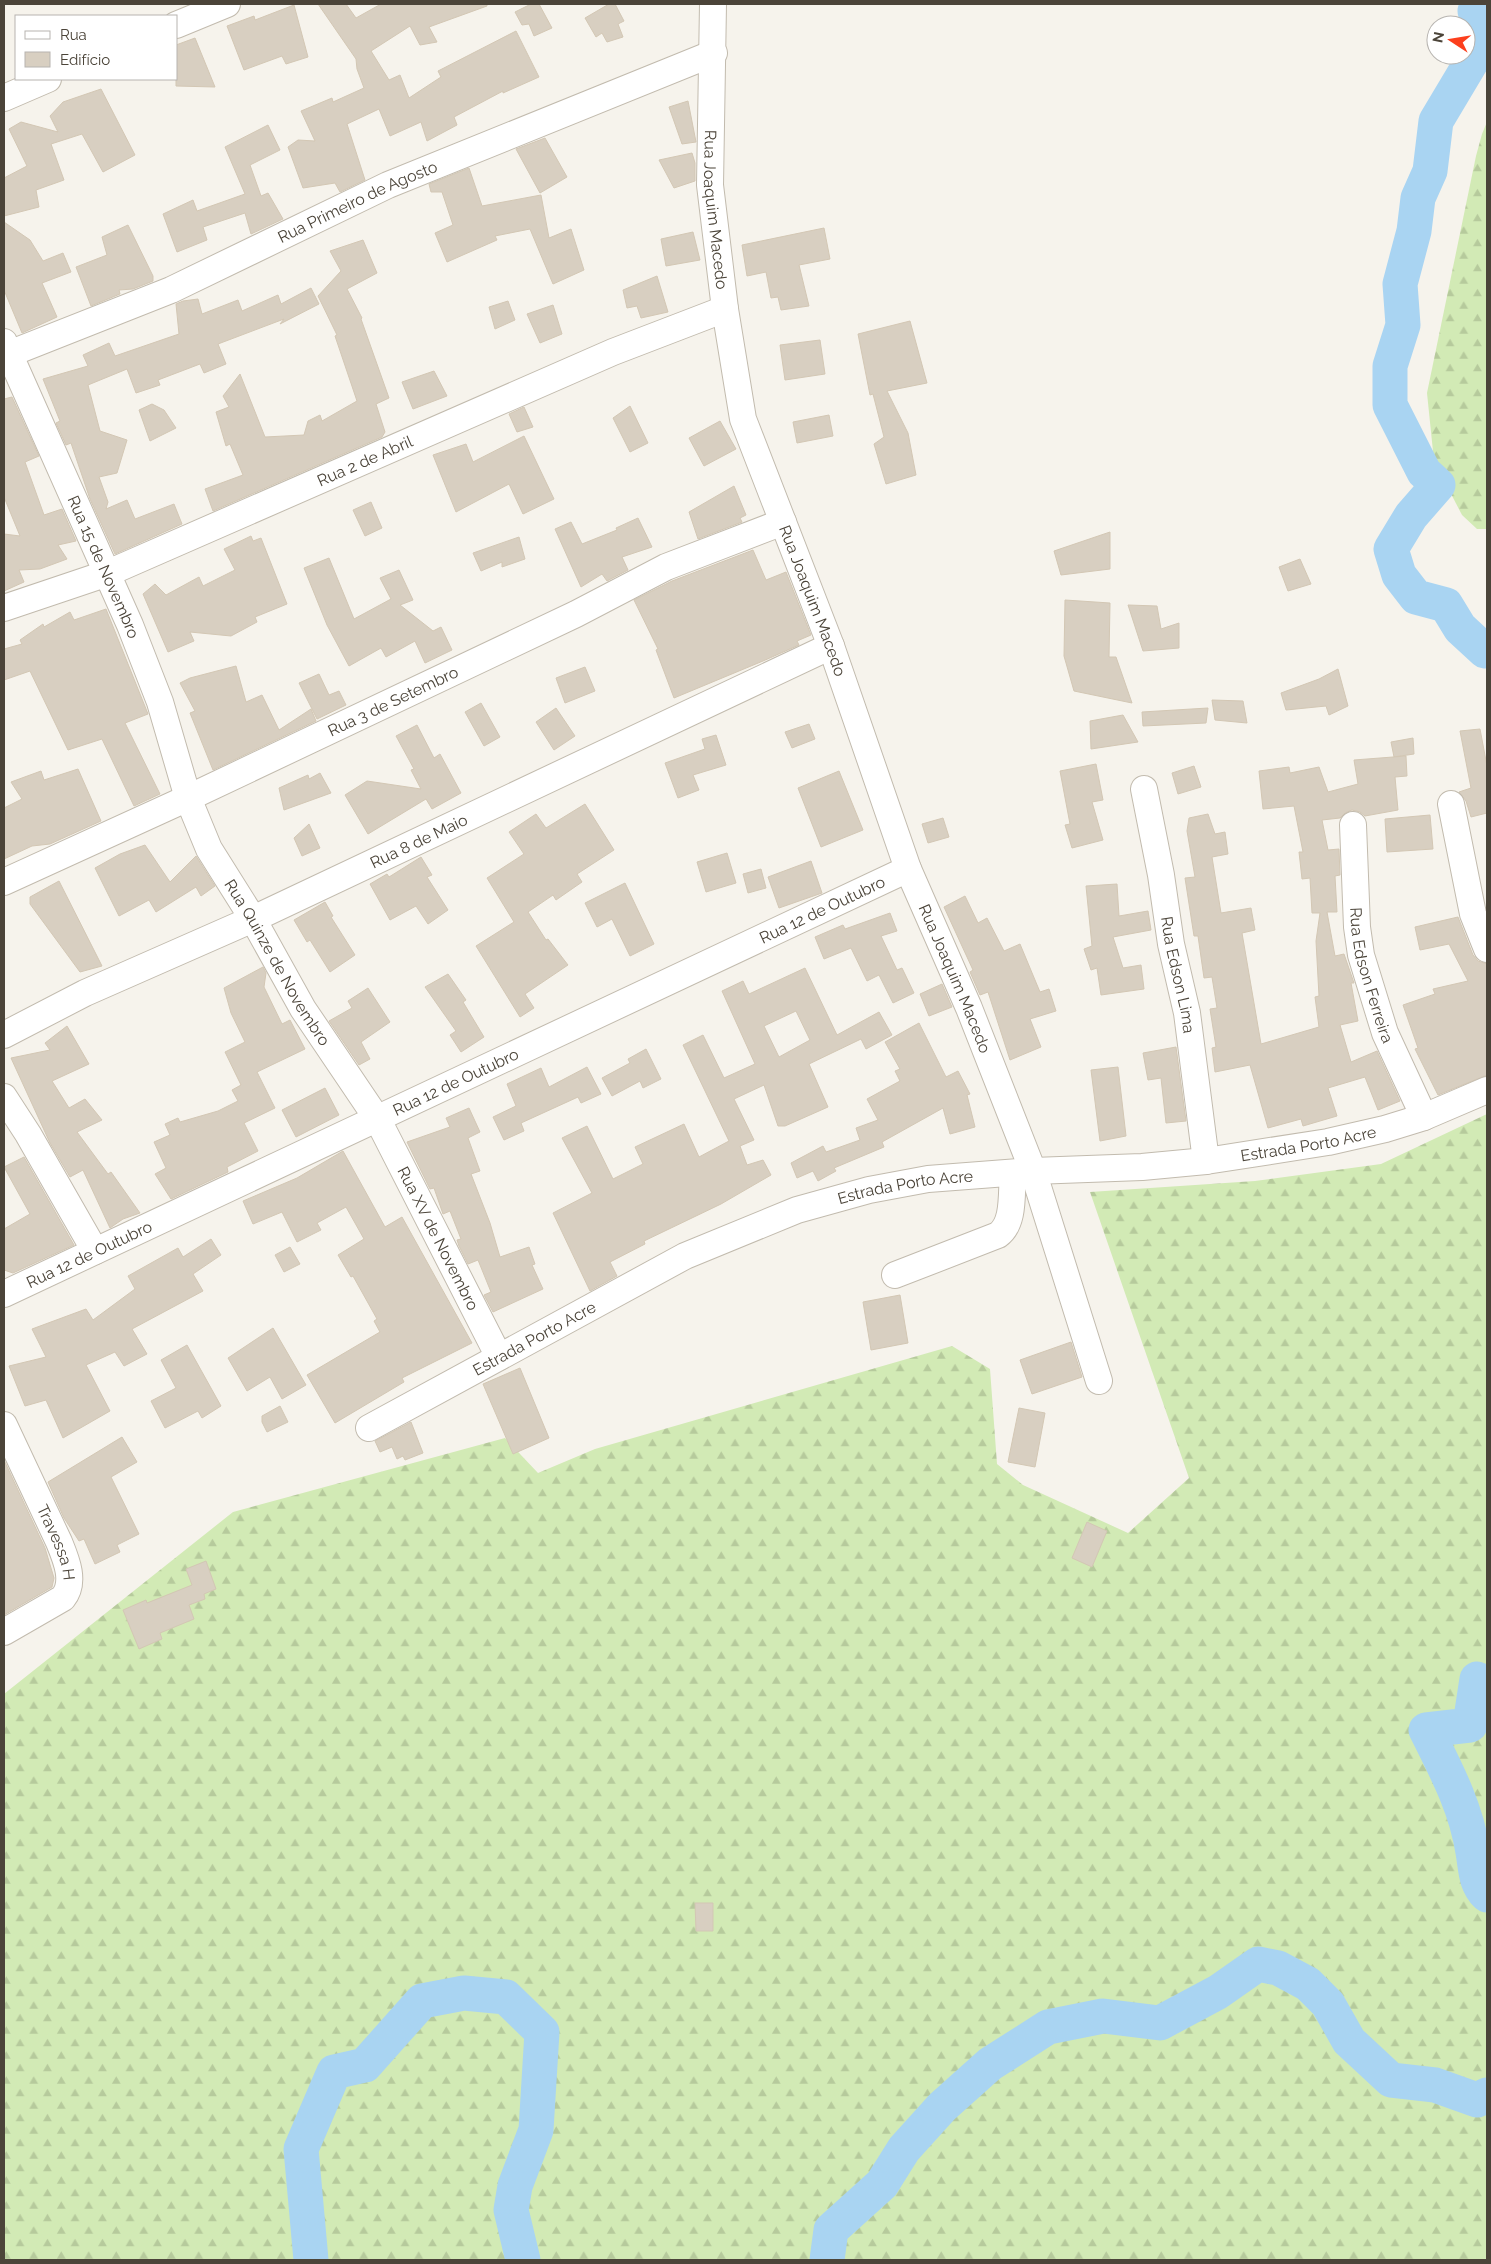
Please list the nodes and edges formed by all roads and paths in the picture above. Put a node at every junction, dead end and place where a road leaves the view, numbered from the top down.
1 (227, 4) edge
2 (713, 4) edge
3 (178, 24) edge
4 (714, 53) junction
5 (46, 80) edge
6 (4, 98) edge
7 (725, 309) junction
8 (5, 351) edge
9 (783, 522) junction
10 (108, 573) junction
11 (4, 608) edge
12 (831, 646) junction
13 (1144, 789) dead end
14 (188, 798) junction
15 (1452, 804) dead end
16 (1353, 825) dead end
17 (908, 869) junction
18 (4, 882) edge
19 (253, 920) junction
20 (1487, 949) edge
21 (4, 1035) edge
22 (1487, 1090) edge
23 (4, 1097) edge
24 (1424, 1117) junction
25 (378, 1120) junction
26 (1206, 1162) junction
27 (1023, 1172) junction
28 (96, 1251) junction
29 (895, 1275) dead end
30 (4, 1294) edge
31 (499, 1357) junction
32 (1099, 1381) dead end
33 (4, 1426) edge
34 (369, 1428) dead end
35 (4, 1632) edge

1 - 3 street
2 - 4 street, Rua Joaquim Macedo
4 - 7 street, Rua Joaquim Macedo
4 - 8 street, Rua Primeiro de Agosto
5 - 6 street
7 - 9 street, Rua Joaquim Macedo
7 - 10 street, Rua 2 de Abril
8 - 10 street, Rua 15 de Novembro
9 - 12 street, Rua Joaquim Macedo
9 - 14 street, Rua 3 de Setembro
10 - 11 street, Rua 2 de Abril
10 - 14 street, Rua 15 de Novembro
12 - 17 street, Rua Joaquim Macedo
12 - 19 street, Rua 8 de Maio
13 - 26 street, Rua Edson Lima
14 - 18 street, Rua 3 de Setembro
14 - 19 street, Rua Quinze de Novembro
15 - 20 street
16 - 24 street, Rua Edson Ferreira
17 - 25 street, Rua 12 de Outubro
17 - 27 street, Rua Joaquim Macedo
19 - 21 street, Rua 8 de Maio
19 - 25 street, Rua Quinze de Novembro
22 - 24 street, Estrada Porto Acre
23 - 28 street
24 - 26 street, Estrada Porto Acre
25 - 28 street, Rua 12 de Outubro
25 - 31 street, Rua XV de Novembro
26 - 27 street, Estrada Porto Acre
27 - 29 street
27 - 31 street, Estrada Porto Acre
27 - 32 street, Rua Joaquim Macedo
28 - 30 street, Rua 12 de Outubro
31 - 34 street, Estrada Porto Acre
33 - 35 street, Travessa H

